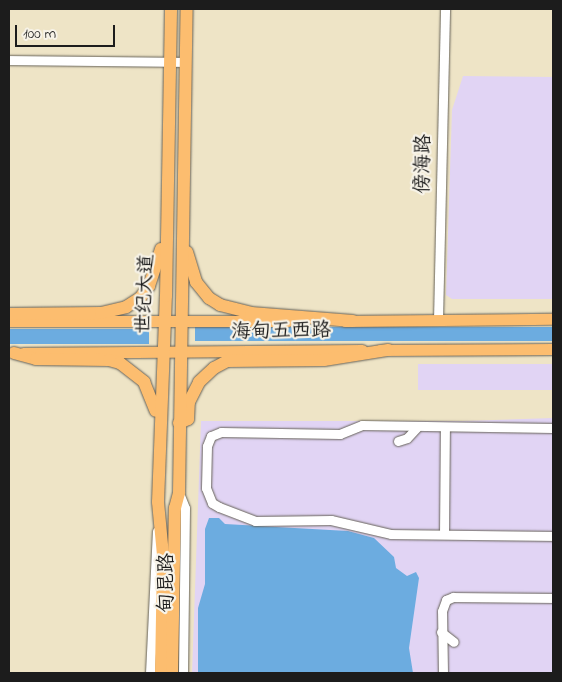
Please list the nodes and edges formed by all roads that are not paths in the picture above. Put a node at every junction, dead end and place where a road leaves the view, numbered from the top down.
1 (171, 9) edge
2 (187, 9) edge
3 (446, 9) edge
4 (9, 62) edge
5 (170, 64) junction
6 (186, 64) junction
7 (167, 220) junction
8 (183, 225) junction
9 (9, 314) edge
10 (553, 319) edge
11 (163, 320) junction
12 (353, 320) junction
13 (440, 320) junction
14 (9, 321) edge
15 (180, 321) junction
16 (553, 349) edge
17 (388, 350) junction
18 (162, 352) junction
19 (180, 352) junction
20 (11, 353) edge
21 (160, 418) junction
22 (179, 423) junction
23 (416, 428) junction
24 (553, 428) edge
25 (447, 430) junction
26 (553, 432) edge
27 (398, 441) dead end
28 (179, 493) junction
29 (158, 518) junction
30 (553, 532) edge
31 (445, 533) junction
32 (553, 536) edge
33 (168, 580) junction
34 (553, 600) edge
35 (442, 633) junction
36 (454, 642) dead end
37 (150, 673) edge
38 (160, 673) edge
39 (172, 673) edge
40 (183, 673) edge
41 (444, 673) edge

1 - 5 highway, 世纪大道
2 - 6 highway, 世纪大道
3 - 13 street, 傍海路
4 - 5 street
5 - 6 street
5 - 7 highway, 世纪大道
6 - 8 highway, 世纪大道
7 - 9 highway
7 - 11 highway, 世纪大道
8 - 12 highway
8 - 15 highway, 世纪大道
10 - 13 main road, 海甸五西路
11 - 14 main road, 海甸五西路
11 - 15 main road, 海甸五西路
11 - 18 highway, 世纪大道
12 - 13 main road, 海甸五西路
12 - 15 main road, 海甸五西路
15 - 19 highway, 世纪大道
16 - 17 main road, 海甸五西路
17 - 19 main road, 海甸五西路
17 - 22 highway
18 - 19 main road, 海甸五西路
18 - 20 main road, 海甸五西路
18 - 21 highway, 世纪大道
19 - 22 highway, 世纪大道
20 - 21 highway
21 - 29 highway, 世纪大道
22 - 28 highway, 世纪大道
23 - 25 street
23 - 27 street
23 - 31 street
24 - 25 street
25 - 26 street
25 - 31 street
28 - 33 highway, 世纪大道
28 - 40 street, 甸昆路
29 - 33 highway, 世纪大道
29 - 37 street, 甸昆路
30 - 31 street
31 - 32 street
33 - 38 highway
33 - 39 highway
34 - 35 street
35 - 36 street
35 - 41 street

